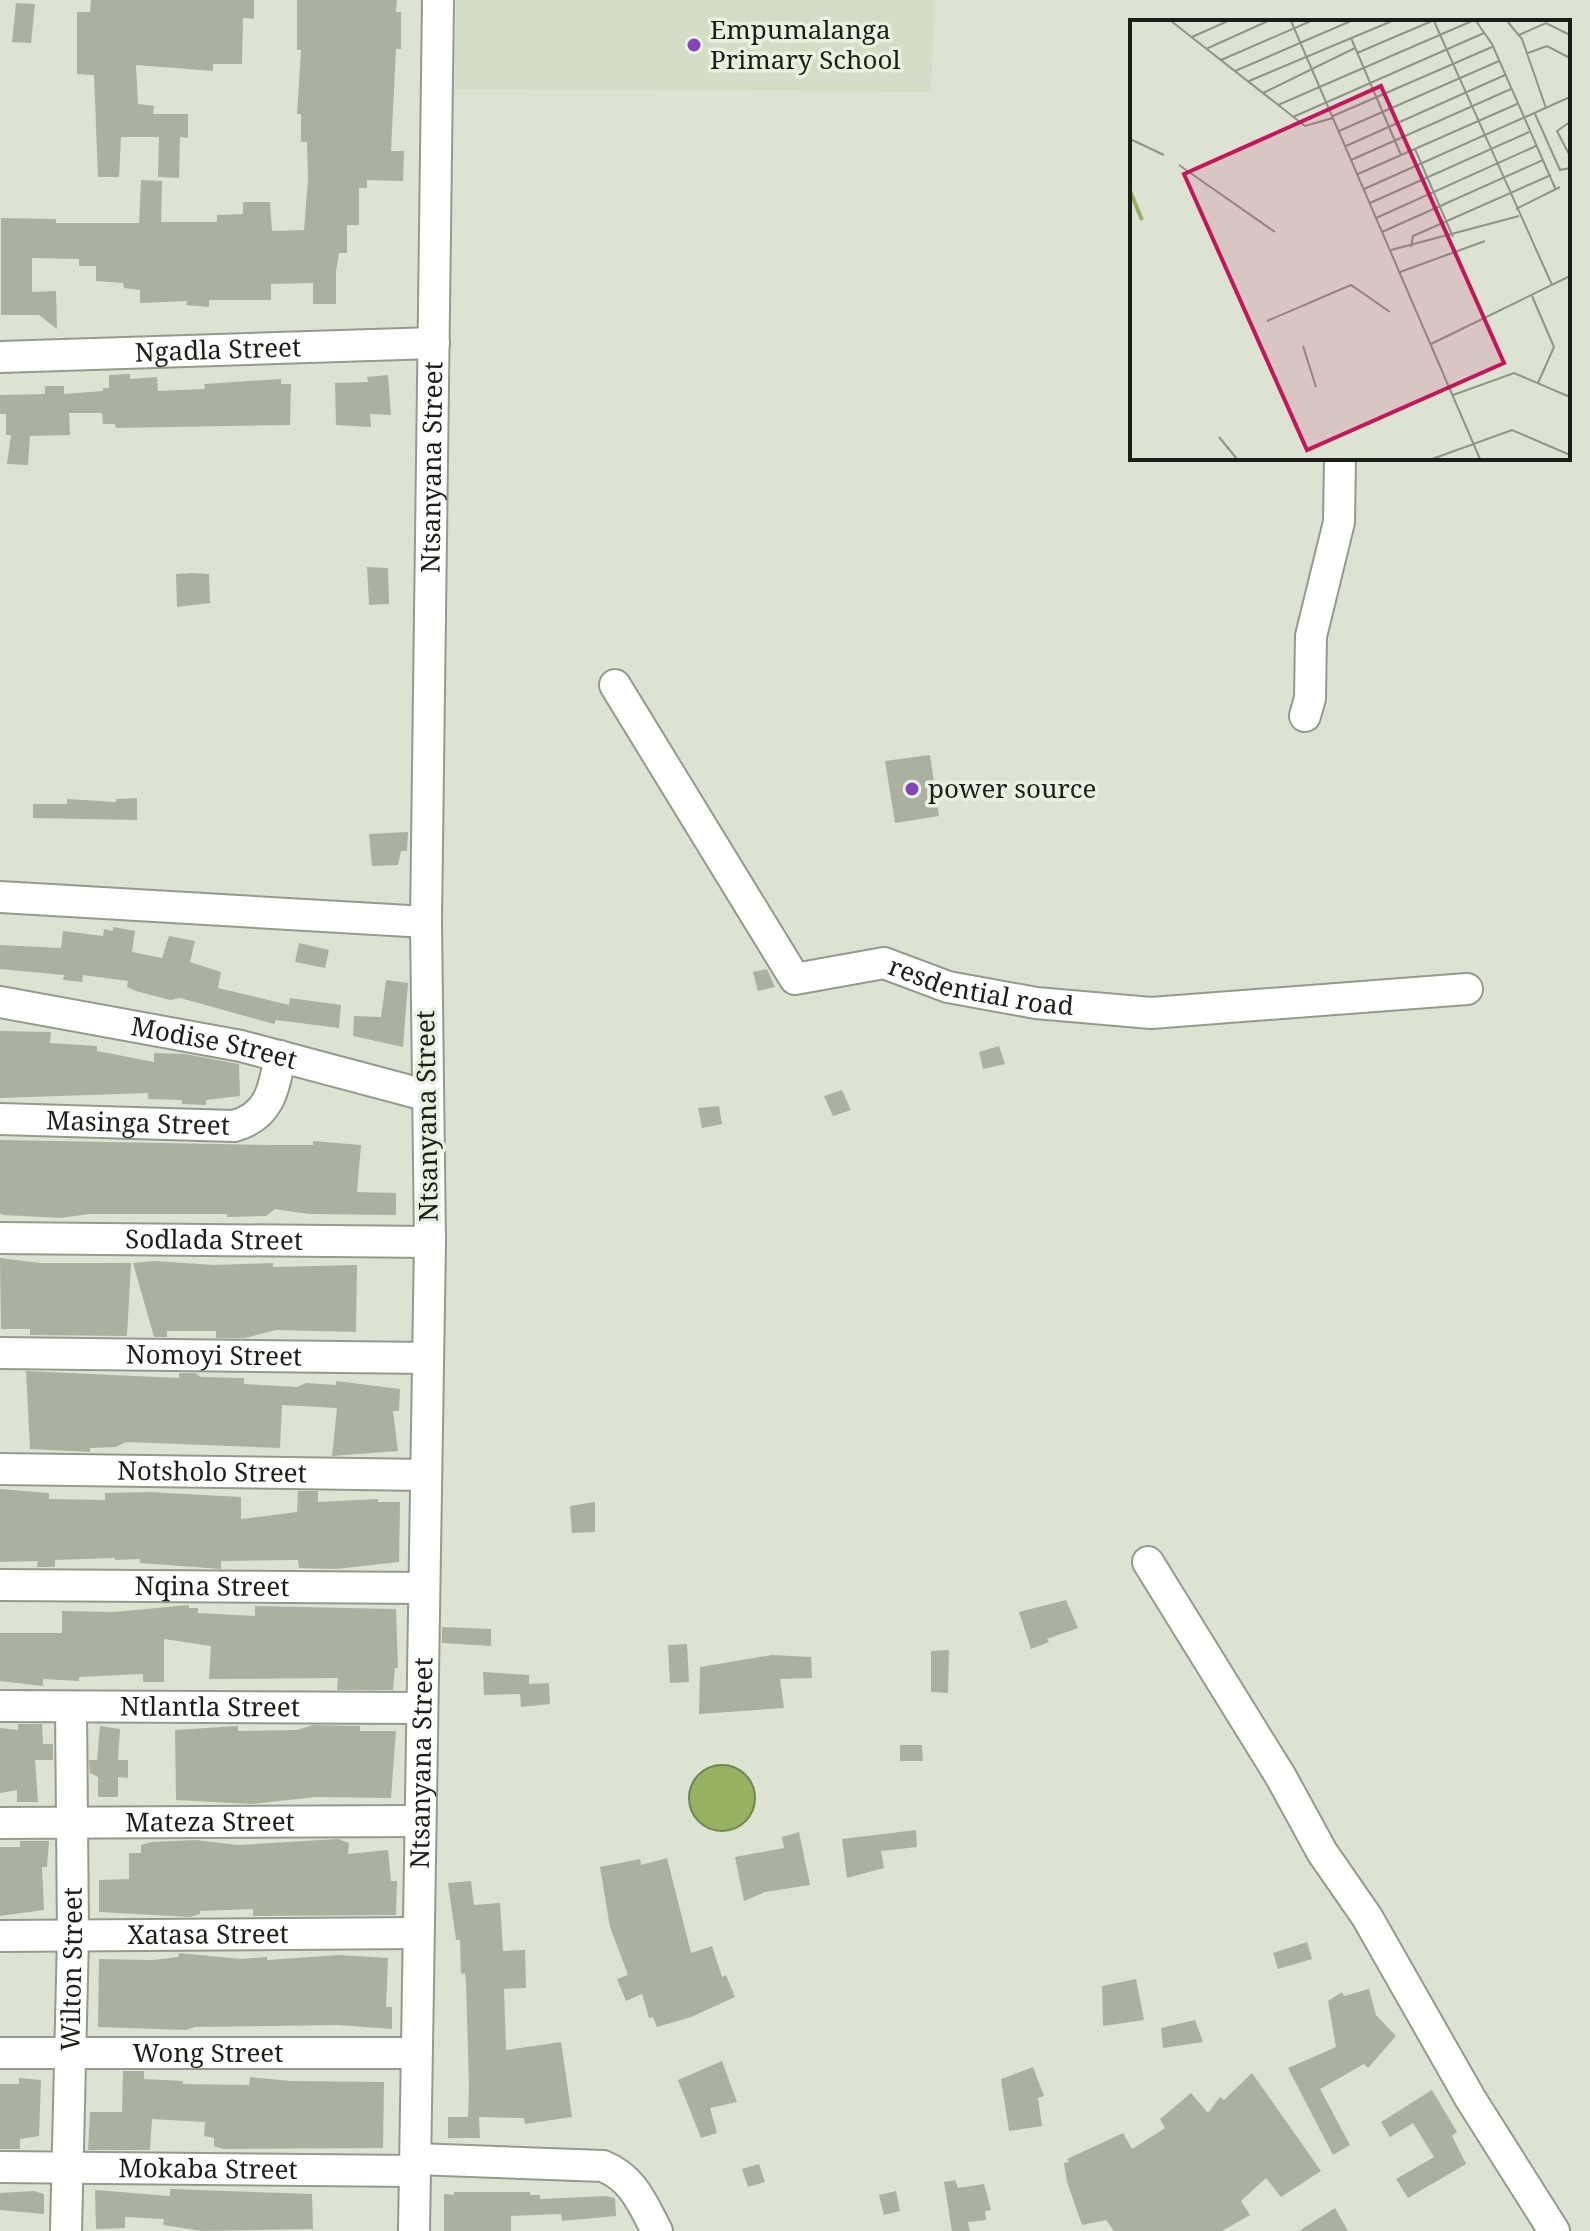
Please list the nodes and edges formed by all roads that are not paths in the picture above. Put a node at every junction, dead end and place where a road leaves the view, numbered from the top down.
1 (438, 0) edge
2 (434, 343) junction
3 (0, 357) edge
4 (1340, 460) edge
5 (615, 685) dead end
6 (1305, 716) dead end
7 (0, 897) edge
8 (426, 922) junction
9 (1467, 989) dead end
10 (0, 1002) edge
11 (280, 1056) junction
12 (425, 1095) junction
13 (0, 1119) edge
14 (0, 1238) edge
15 (430, 1242) junction
16 (0, 1353) edge
17 (428, 1358) junction
18 (0, 1469) edge
19 (426, 1475) junction
20 (1148, 1562) dead end
21 (0, 1585) edge
22 (424, 1588) junction
23 (0, 1706) edge
24 (71, 1707) junction
25 (421, 1708) junction
26 (420, 1821) junction
27 (0, 1823) edge
28 (72, 1823) junction
29 (417, 1933) junction
30 (0, 1936) edge
31 (73, 1936) junction
32 (0, 2053) edge
33 (71, 2053) junction
34 (416, 2053) junction
35 (415, 2165) junction
36 (0, 2167) edge
37 (66, 2168) junction
38 (66, 2231) edge
39 (414, 2231) edge
40 (657, 2231) edge
41 (1554, 2231) edge

1 - 2 street, Ntsanyana Street
2 - 3 street, Ngadla Street
2 - 8 street, Ntsanyana Street
4 - 6 street
5 - 9 street, resdential road
7 - 8 street
8 - 12 street, Ntsanyana Street
10 - 11 street, Modise Street
11 - 12 street, Modise Street
11 - 13 street, Masinga Street
12 - 15 street, Ntsanyana Street
14 - 15 street, Sodlada Street
15 - 17 street, Ntsanyana Street
16 - 17 street, Nomoyi Street
17 - 19 street, Ntsanyana Street
18 - 19 street, Notsholo Street
19 - 22 street, Ntsanyana Street
20 - 41 street
21 - 22 street, Nqina Street
22 - 25 street, Ntsanyana Street
23 - 24 street, Ntlantla Street
24 - 25 street, Ntlantla Street
24 - 28 street, Wilton Street
25 - 26 street, Ntsanyana Street
26 - 28 street, Mateza Street
26 - 29 street, Ntsanyana Street
27 - 28 street, Mateza Street
28 - 31 street, Wilton Street
29 - 31 street, Xatasa Street
29 - 34 street, Ntsanyana Street
30 - 31 street, Xatasa Street
31 - 33 street, Wilton Street
32 - 33 street, Wong Street
33 - 34 street, Wong Street
33 - 37 street, Wilton Street
34 - 35 street, Ntsanyana Street
35 - 37 street, Mokaba Street
35 - 39 street, Ntsanyana Street
35 - 40 street, Mokaba Street
36 - 37 street, Mokaba Street
37 - 38 street, Wilton Street

